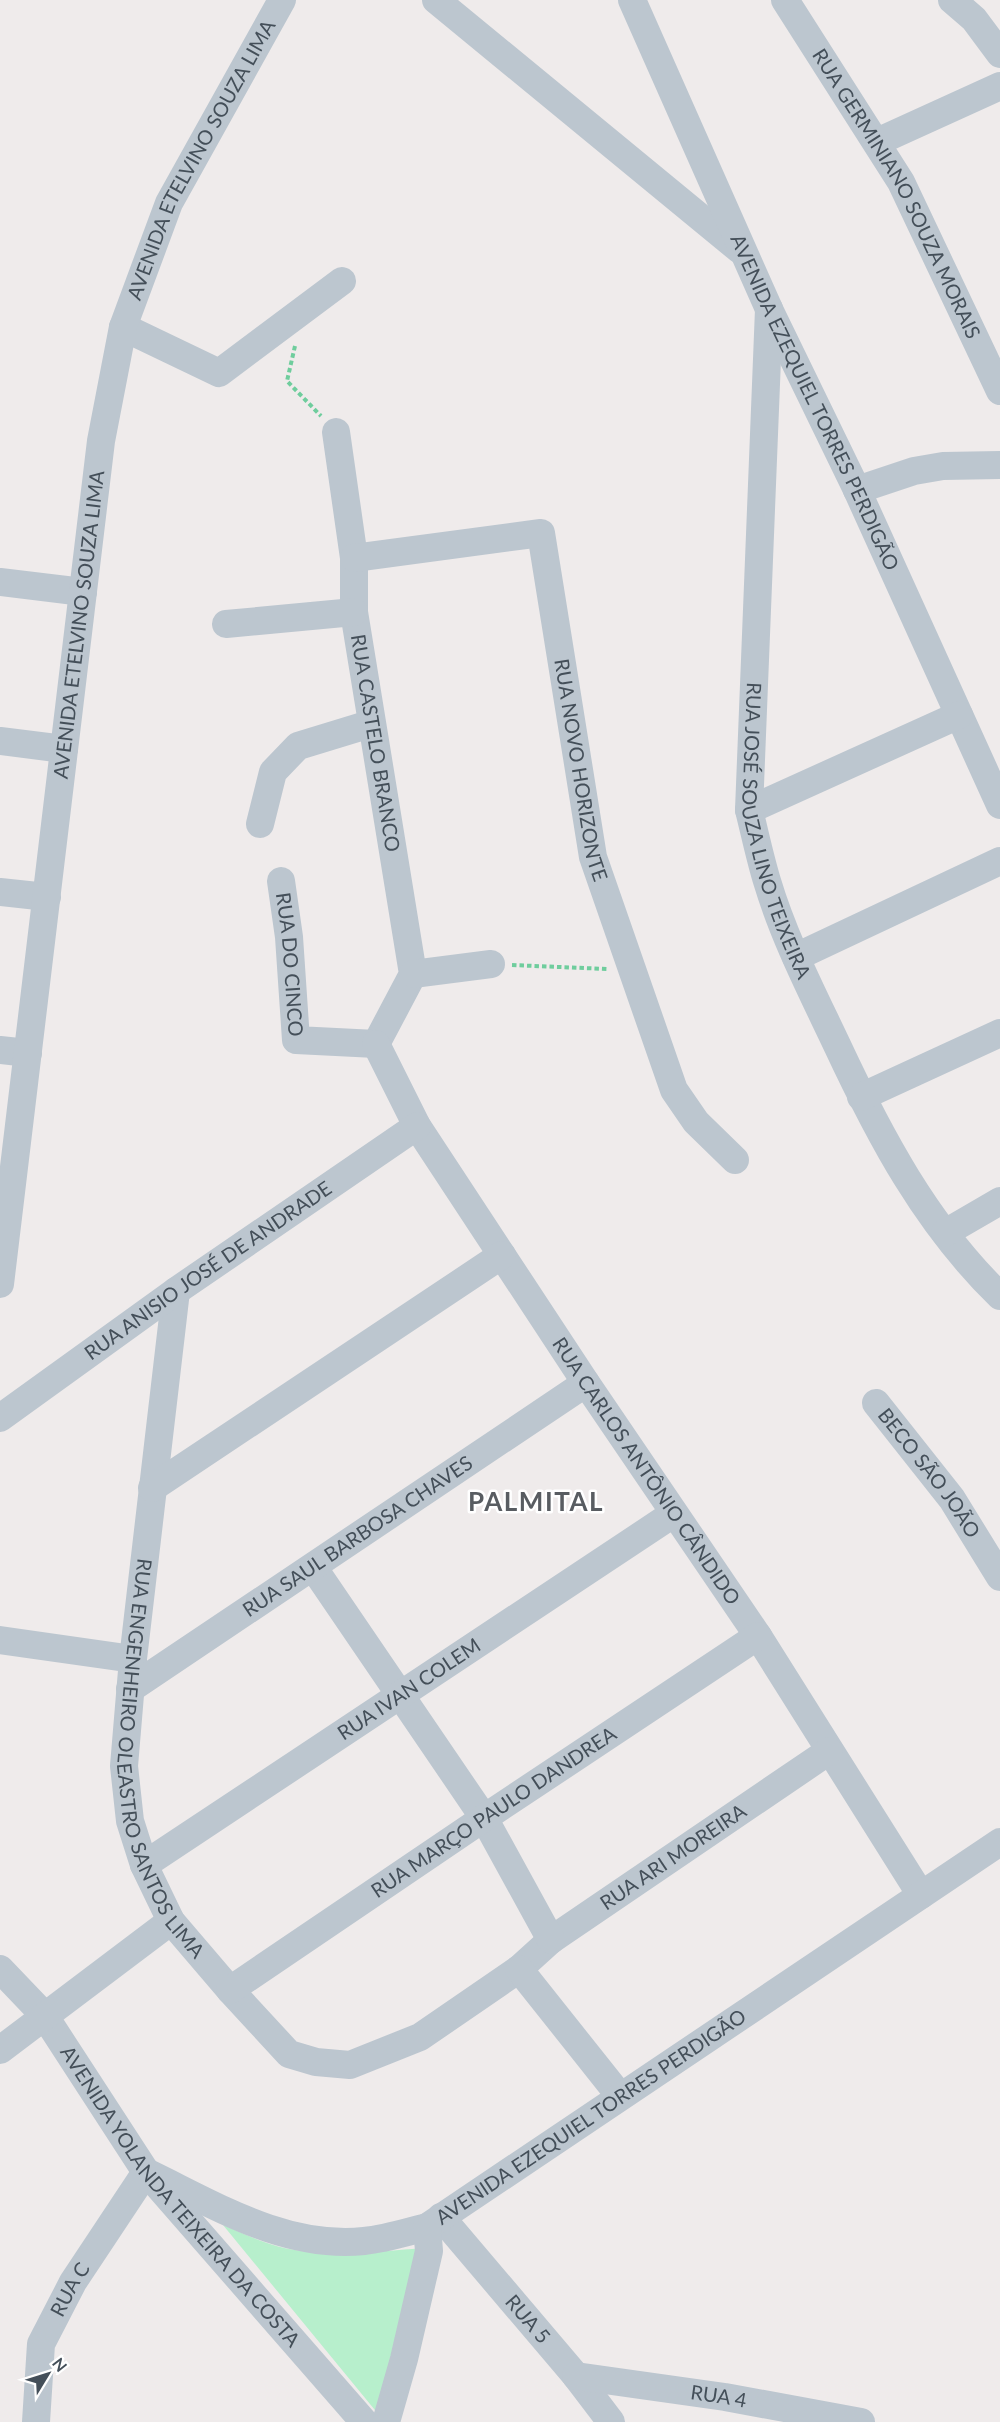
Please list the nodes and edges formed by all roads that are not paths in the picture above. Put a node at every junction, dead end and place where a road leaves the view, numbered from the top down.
1 (282, 0) edge
2 (436, 0) edge
3 (632, 0) edge
4 (785, 0) edge
5 (951, 0) edge
6 (1000, 54) edge
7 (1000, 86) edge
8 (877, 142) junction
9 (744, 253) junction
10 (342, 281) dead end
11 (769, 309) junction
12 (123, 327) junction
13 (1000, 391) edge
14 (336, 432) road end
15 (1000, 465) edge
16 (857, 490) junction
17 (354, 558) junction
18 (0, 582) edge
19 (83, 592) junction
20 (354, 612) junction
21 (226, 624) dead end
22 (959, 714) junction
23 (370, 724) junction
24 (0, 741) edge
25 (64, 749) junction
26 (1000, 805) edge
27 (749, 810) junction
28 (260, 824) dead end
29 (1000, 861) edge
30 (281, 881) dead end
31 (0, 892) edge
32 (47, 897) junction
33 (796, 957) junction
34 (491, 964) road end
35 (414, 975) junction
36 (1000, 1033) edge
37 (376, 1044) junction
38 (0, 1050) edge
39 (28, 1053) junction
40 (861, 1097) junction
41 (417, 1126) junction
42 (735, 1160) dead end
43 (5, 1199) edge
44 (1000, 1201) edge
45 (945, 1233) junction
46 (502, 1255) junction
47 (0, 1284) edge
48 (176, 1291) junction
49 (1000, 1296) edge
50 (586, 1383) junction
51 (876, 1403) dead end
52 (0, 1418) edge
53 (152, 1488) junction
54 (673, 1514) junction
55 (313, 1567) junction
56 (1000, 1577) edge
57 (758, 1636) junction
58 (0, 1640) edge
59 (133, 1659) junction
60 (130, 1689) junction
61 (401, 1695) junction
62 (829, 1751) junction
63 (484, 1818) junction
64 (1000, 1842) edge
65 (144, 1865) junction
66 (921, 1895) junction
67 (171, 1920) junction
68 (551, 1940) junction
69 (0, 1969) edge
70 (519, 1969) junction
71 (230, 1990) junction
72 (44, 2015) junction
73 (420, 2037) joint
74 (0, 2050) edge
75 (620, 2096) junction
76 (146, 2172) junction
77 (434, 2222) junction
78 (576, 2376) junction
79 (36, 2422) edge
80 (364, 2422) edge
81 (386, 2422) edge
82 (611, 2422) edge
83 (861, 2422) edge

1 - 12 street, AVENIDA ETELVINO SOUZA LIMA
2 - 9 street
3 - 9 street, AVENIDA EZEQUIEL TORRES PERDIGÃO
4 - 8 street, RUA GERMINIANO SOUZA MORAIS
5 - 6 street
7 - 8 street
8 - 13 street, RUA GERMINIANO SOUZA MORAIS
9 - 11 street, AVENIDA EZEQUIEL TORRES PERDIGÃO
10 - 12 street
11 - 16 street, AVENIDA EZEQUIEL TORRES PERDIGÃO
11 - 27 street, RUA JOSÉ SOUZA LINO TEIXEIRA
12 - 19 street, AVENIDA ETELVINO SOUZA LIMA
14 - 17 street, RUA CASTELO BRANCO
15 - 16 street
16 - 22 street, AVENIDA EZEQUIEL TORRES PERDIGÃO
17 - 20 street, RUA CASTELO BRANCO
17 - 42 street, RUA NOVO HORIZONTE
18 - 19 street
19 - 25 street, AVENIDA ETELVINO SOUZA LIMA
20 - 21 street
20 - 23 street, RUA CASTELO BRANCO
22 - 26 street, AVENIDA EZEQUIEL TORRES PERDIGÃO
22 - 27 street
23 - 28 street
23 - 35 street, RUA CASTELO BRANCO
24 - 25 street
25 - 32 street, AVENIDA ETELVINO SOUZA LIMA
27 - 33 street, RUA JOSÉ SOUZA LINO TEIXEIRA
29 - 33 street
30 - 37 street, RUA DO CINCO
31 - 32 street
32 - 39 street, AVENIDA ETELVINO SOUZA LIMA
33 - 40 street, RUA JOSÉ SOUZA LINO TEIXEIRA
34 - 35 street
35 - 37 street
36 - 40 street
37 - 41 street, RUA CARLOS ANTÔNIO CÂNDIDO
38 - 39 street
39 - 43 street, AVENIDA ETELVINO SOUZA LIMA
40 - 45 street, RUA JOSÉ SOUZA LINO TEIXEIRA
41 - 46 street, RUA CARLOS ANTÔNIO CÂNDIDO
41 - 48 street, RUA ANISIO JOSÉ DE ANDRADE
43 - 47 street, AVENIDA ETELVINO SOUZA LIMA
44 - 45 street
45 - 49 street, RUA JOSÉ SOUZA LINO TEIXEIRA
46 - 50 street, RUA CARLOS ANTÔNIO CÂNDIDO
46 - 53 street
48 - 52 street, RUA ANISIO JOSÉ DE ANDRADE
48 - 53 street, RUA ENGENHEIRO OLEASTRO SANTOS LIMA
50 - 54 street, RUA CARLOS ANTÔNIO CÂNDIDO
50 - 55 street, RUA SAUL BARBOSA CHAVES
51 - 56 street, BECO SÃO JOÃO
53 - 59 street, RUA ENGENHEIRO OLEASTRO SANTOS LIMA
54 - 57 street, RUA CARLOS ANTÔNIO CÂNDIDO
54 - 61 street, RUA IVAN COLEM
55 - 60 street, RUA SAUL BARBOSA CHAVES
55 - 61 street
57 - 62 street, RUA CARLOS ANTÔNIO CÂNDIDO
57 - 63 street, RUA MARÇO PAULO DANDREA
58 - 59 street
59 - 60 street, RUA ENGENHEIRO OLEASTRO SANTOS LIMA
60 - 65 street, RUA ENGENHEIRO OLEASTRO SANTOS LIMA
61 - 63 street
61 - 65 street, RUA IVAN COLEM
62 - 66 street, RUA CARLOS ANTÔNIO CÂNDIDO
62 - 68 street, RUA ARI MOREIRA
63 - 68 street
63 - 71 street, RUA MARÇO PAULO DANDREA
64 - 66 street, AVENIDA EZEQUIEL TORRES PERDIGÃO
65 - 67 street, RUA ENGENHEIRO OLEASTRO SANTOS LIMA
66 - 75 street, AVENIDA EZEQUIEL TORRES PERDIGÃO
67 - 71 street, RUA ENGENHEIRO OLEASTRO SANTOS LIMA
67 - 72 street
68 - 70 street, RUA ARI MOREIRA
69 - 72 street, AVENIDA YOLANDA TEIXEIRA DA COSTA
70 - 73 street, RUA ARI MOREIRA
70 - 75 street
71 - 73 street, RUA ENGENHEIRO OLEASTRO SANTOS LIMA
72 - 74 street
72 - 76 street, AVENIDA YOLANDA TEIXEIRA DA COSTA
75 - 77 street, AVENIDA EZEQUIEL TORRES PERDIGÃO
76 - 77 street, AVENIDA EZEQUIEL TORRES PERDIGÃO
76 - 79 street, RUA C
76 - 80 street, AVENIDA YOLANDA TEIXEIRA DA COSTA
77 - 78 street, RUA 5
77 - 81 street
78 - 82 street, RUA 5
78 - 83 street, RUA 4

